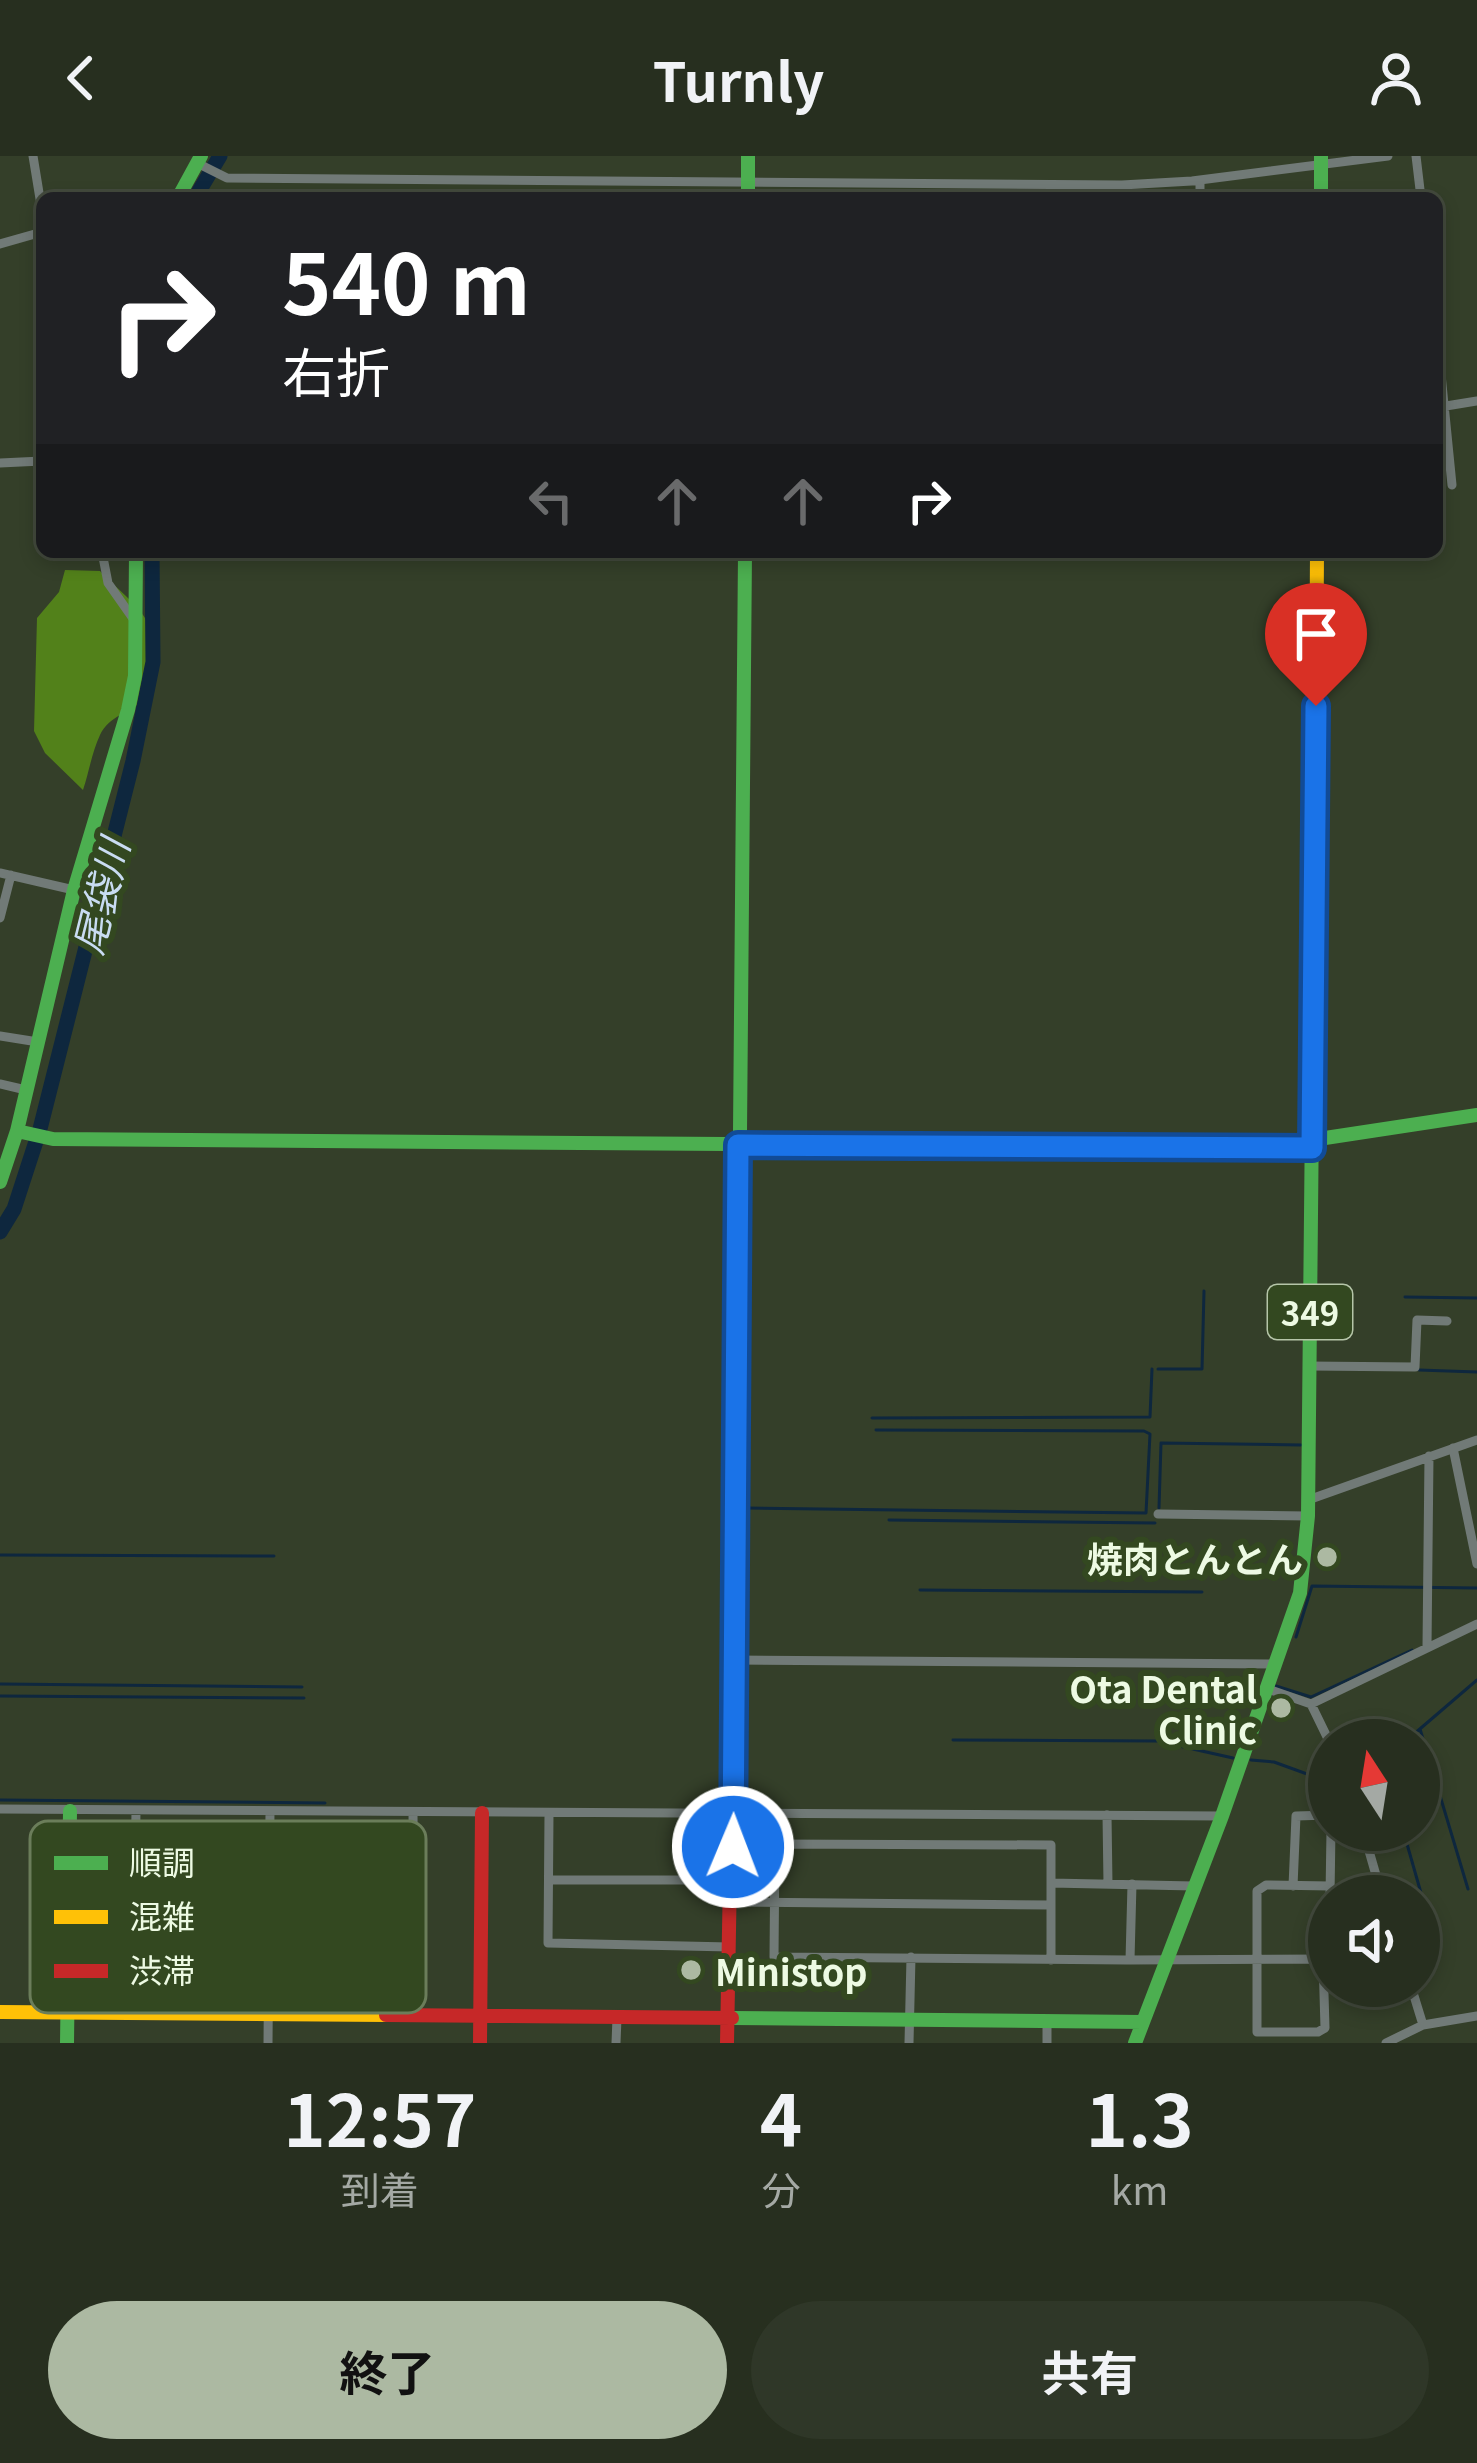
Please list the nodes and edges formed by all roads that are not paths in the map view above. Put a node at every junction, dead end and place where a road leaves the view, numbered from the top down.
1 (34, 156) edge
2 (748, 156) edge
3 (1388, 156) edge
4 (1416, 156) edge
5 (1321, 161) edge
6 (200, 162) edge
7 (1194, 180) junction
8 (748, 191) edge
9 (39, 192) edge
10 (182, 192) edge
11 (1191, 192) edge
12 (1198, 192) edge
13 (1322, 192) edge
14 (1419, 192) edge
15 (36, 234) edge
16 (0, 244) edge
17 (1443, 382) edge
18 (1477, 401) edge
19 (1446, 406) junction
20 (36, 460) edge
21 (0, 463) edge
22 (1452, 485) dead end
23 (103, 558) edge
24 (136, 558) edge
25 (745, 558) edge
26 (1317, 558) edge
27 (137, 624) junction
28 (5, 874) edge
29 (74, 890) junction
30 (0, 918) edge
31 (0, 1036) edge
32 (38, 1042) junction
33 (0, 1084) edge
34 (26, 1090) junction
35 (1477, 1114) edge
36 (14, 1135) edge
37 (1312, 1144) junction
38 (738, 1145) junction
39 (0, 1182) edge
40 (1447, 1321) dead end
41 (1309, 1366) junction
42 (1477, 1440) edge
43 (1453, 1448) junction
44 (1429, 1456) junction
45 (1308, 1500) junction
46 (1159, 1514) dead end
47 (1308, 1516) junction
48 (1477, 1564) edge
49 (1477, 1624) edge
50 (1427, 1647) junction
51 (734, 1660) junction
52 (1276, 1664) junction
53 (1268, 1689) junction
54 (1311, 1704) junction
55 (1318, 1719) edge
56 (0, 1809) edge
57 (70, 1811) junction
58 (136, 1811) junction
59 (270, 1812) junction
60 (413, 1813) junction
61 (482, 1814) junction
62 (549, 1814) junction
63 (913, 1814) junction
64 (734, 1815) junction
65 (1107, 1816) junction
66 (1222, 1816) junction
67 (1308, 1816) edge
68 (70, 1821) edge
69 (136, 1821) edge
70 (270, 1821) edge
71 (413, 1821) edge
72 (912, 1843) junction
73 (550, 1880) junction
74 (732, 1880) junction
75 (1051, 1882) junction
76 (1108, 1884) junction
77 (1132, 1885) junction
78 (1194, 1886) junction
79 (1293, 1886) junction
80 (1308, 1888) edge
81 (774, 1902) junction
82 (731, 1903) junction
83 (1051, 1905) junction
84 (730, 1947) junction
85 (910, 1958) junction
86 (1168, 1959) junction
87 (1256, 1959) junction
88 (1308, 1959) edge
89 (1051, 1960) junction
90 (1130, 1960) junction
91 (1325, 2007) edge
92 (1417, 2007) edge
93 (0, 2012) edge
94 (30, 2012) edge
95 (68, 2013) joint
96 (268, 2015) junction
97 (1477, 2015) edge
98 (479, 2018) junction
99 (617, 2018) junction
100 (727, 2020) junction
101 (909, 2022) junction
102 (1047, 2022) junction
103 (1143, 2022) junction
104 (1423, 2025) junction
105 (67, 2043) edge
106 (268, 2043) edge
107 (480, 2043) edge
108 (616, 2043) edge
109 (727, 2043) edge
110 (909, 2043) edge
111 (1047, 2043) edge
112 (1135, 2043) edge
113 (1386, 2043) edge

1 - 9 street
2 - 8 main road
3 - 5 street
4 - 14 street
5 - 7 street
5 - 13 main road
6 - 8 street
6 - 10 main road
7 - 8 street
7 - 11 street
7 - 12 street
15 - 16 street
17 - 19 street
18 - 19 street
19 - 22 street
20 - 21 street
23 - 27 street
24 - 27 main road
25 - 38 main road
26 - 37 main road, 349
27 - 29 main road
28 - 29 street
28 - 30 street
29 - 32 main road
31 - 32 street
32 - 34 main road
33 - 34 street
34 - 36 main road
35 - 37 main road
36 - 38 main road
36 - 39 main road
37 - 38 main road
37 - 41 main road, 349
38 - 51 main road
40 - 41 street
41 - 45 main road, 349
42 - 43 street
43 - 44 street
43 - 48 street
44 - 45 street
44 - 50 street
45 - 47 main road, 349
46 - 47 street
47 - 52 main road, 349
49 - 50 street
50 - 54 street
51 - 52 street
51 - 64 main road
52 - 53 main road, 349
53 - 54 street
53 - 66 main road, 349
54 - 55 street
56 - 57 street
57 - 58 street
57 - 68 main road
58 - 59 street
58 - 69 street
59 - 60 street
59 - 70 street
60 - 61 street
60 - 71 street
61 - 62 street
61 - 98 main road
62 - 64 street
62 - 73 street
63 - 64 street
63 - 65 street
63 - 72 street
64 - 74 main road
65 - 66 street
65 - 76 street
66 - 78 main road, 349
67 - 79 street
72 - 75 street
72 - 81 street
73 - 74 street
73 - 84 street
74 - 82 main road
75 - 76 street
75 - 83 street
76 - 77 street
77 - 78 street
77 - 90 street
78 - 86 main road, 349
79 - 80 street
79 - 87 street
81 - 82 street
81 - 83 street
81 - 85 street
82 - 84 main road
83 - 89 street
84 - 100 main road
85 - 89 street
85 - 101 street
86 - 87 street
86 - 90 street
86 - 103 main road, 349
87 - 88 street
87 - 91 street
89 - 90 street
92 - 104 street
93 - 94 main road
95 - 96 main road
95 - 105 main road
96 - 98 main road
96 - 106 street
97 - 104 street
98 - 99 main road
98 - 107 main road
99 - 100 main road
99 - 108 street
100 - 101 main road
100 - 109 main road
101 - 102 main road
101 - 110 street
102 - 103 main road
102 - 111 street
103 - 112 main road, 349
104 - 113 street

